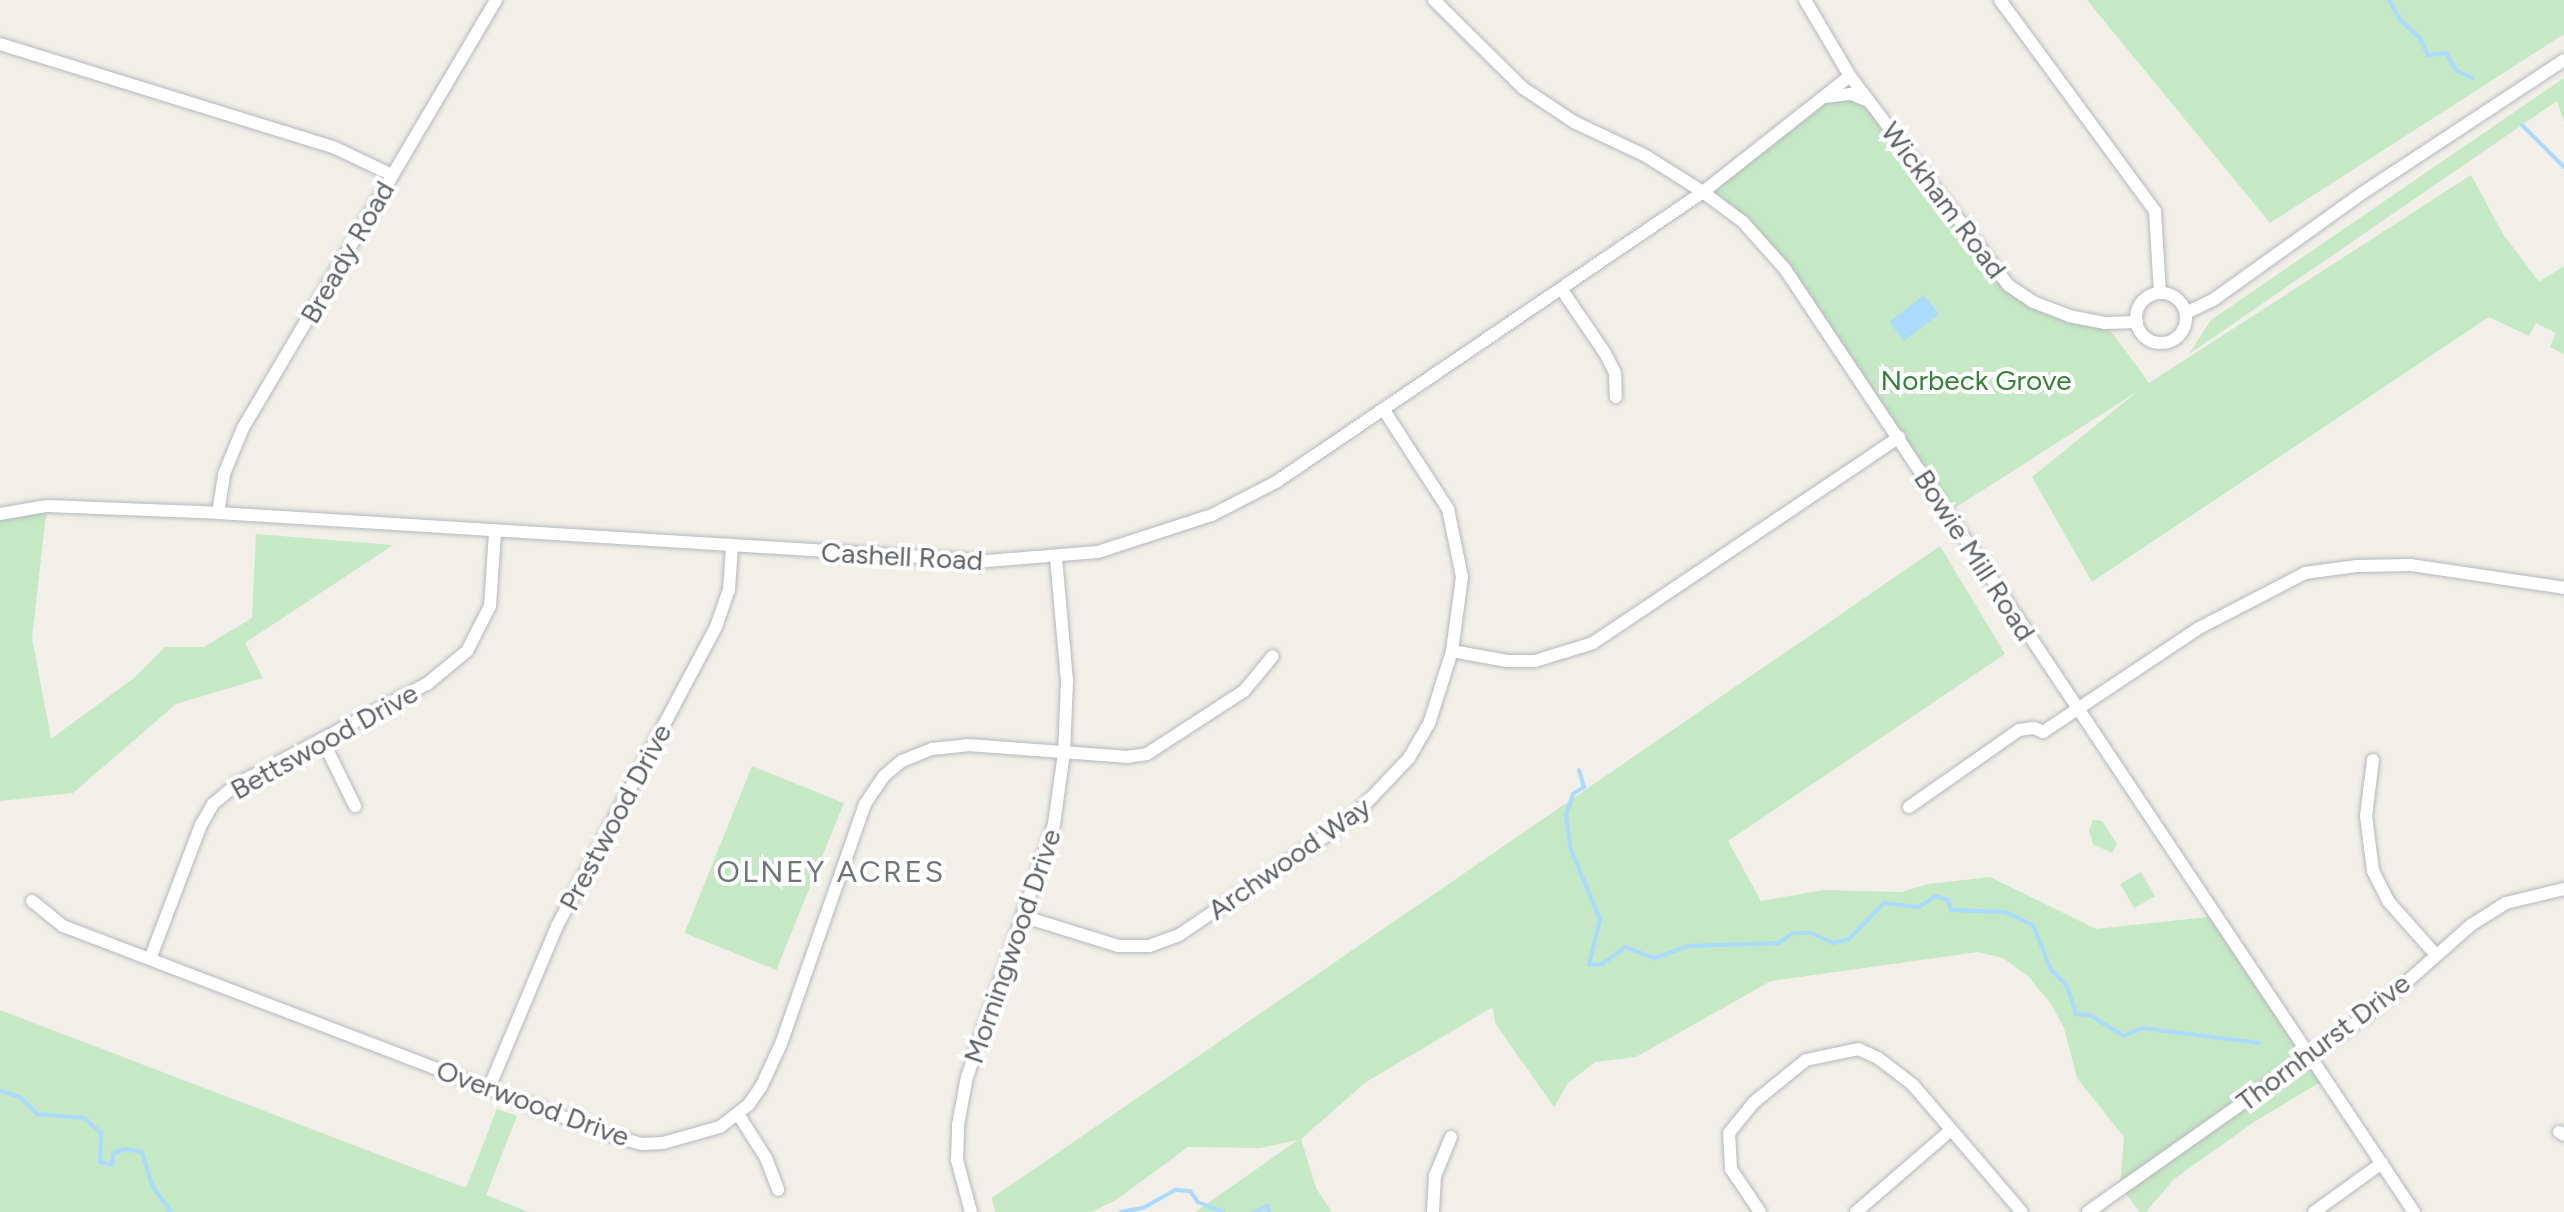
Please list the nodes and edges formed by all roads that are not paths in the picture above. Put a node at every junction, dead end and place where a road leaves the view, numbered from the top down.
1 (496, 0) edge
2 (1434, 0) edge
3 (1805, 0) edge
4 (2000, 0) edge
5 (0, 44) edge
6 (2564, 60) edge
7 (1850, 76) junction
8 (1822, 98) junction
9 (1869, 101) junction
10 (392, 176) junction
11 (1703, 192) junction
12 (1562, 290) junction
13 (2160, 293) junction
14 (2186, 313) junction
15 (2137, 322) junction
16 (1616, 397) dead end
17 (1384, 410) junction
18 (1899, 436) junction
19 (218, 512) junction
20 (0, 514) edge
21 (495, 532) junction
22 (732, 546) junction
23 (1056, 558) junction
24 (2564, 588) edge
25 (1452, 650) junction
26 (1273, 656) dead end
27 (2078, 709) junction
28 (322, 740) junction
29 (1064, 753) junction
30 (2373, 760) dead end
31 (355, 806) dead end
32 (1909, 807) dead end
33 (2564, 889) edge
34 (32, 901) dead end
35 (1026, 917) junction
36 (2436, 955) junction
37 (150, 959) junction
38 (2312, 1056) junction
39 (489, 1088) junction
40 (738, 1114) junction
41 (1951, 1130) junction
42 (1451, 1137) dead end
43 (2382, 1163) junction
44 (778, 1190) dead end
45 (971, 1212) edge
46 (1433, 1212) edge
47 (1760, 1212) edge
48 (1856, 1212) edge
49 (2022, 1212) edge
50 (2088, 1212) edge
51 (2314, 1212) edge
52 (2414, 1212) edge

1 - 10 street, Bready Road
2 - 11 street, Bowie Mill Road
3 - 7 street, Wickham Road
4 - 13 street
5 - 10 street
6 - 14 street
7 - 8 street, Cashell Road
7 - 9 street, Wickham Road
8 - 9 street
8 - 11 street, Cashell Road
9 - 15 street, Wickham Road
10 - 19 street, Bready Road
11 - 12 street, Cashell Road
11 - 18 street, Bowie Mill Road
12 - 16 street
12 - 17 street, Cashell Road
13 - 14 street
13 - 15 street
14 - 15 street
17 - 23 street, Cashell Road
17 - 25 street, Archwood Way
18 - 25 street
18 - 27 street, Bowie Mill Road
19 - 20 street, Cashell Road
19 - 21 street, Cashell Road
21 - 22 street, Cashell Road
21 - 28 street, Bettswood Drive
22 - 23 street, Cashell Road
22 - 39 street, Prestwood Drive
23 - 29 street, Morningwood Drive
24 - 27 street
25 - 35 street, Archwood Way
26 - 29 street, Overwood Drive
27 - 32 street
27 - 38 street, Bowie Mill Road
28 - 31 street
28 - 37 street, Bettswood Drive
29 - 35 street, Morningwood Drive
29 - 40 street, Overwood Drive
30 - 36 street
33 - 36 street, Thornhurst Drive
34 - 37 street, Overwood Drive
35 - 45 street, Morningwood Drive
36 - 38 street, Thornhurst Drive
37 - 39 street, Overwood Drive
38 - 43 street, Bowie Mill Road
38 - 50 street, Thornhurst Drive
39 - 40 street, Overwood Drive
40 - 44 street
41 - 47 street
41 - 48 street
41 - 49 street
42 - 46 street
43 - 51 street
43 - 52 street, Bowie Mill Road

